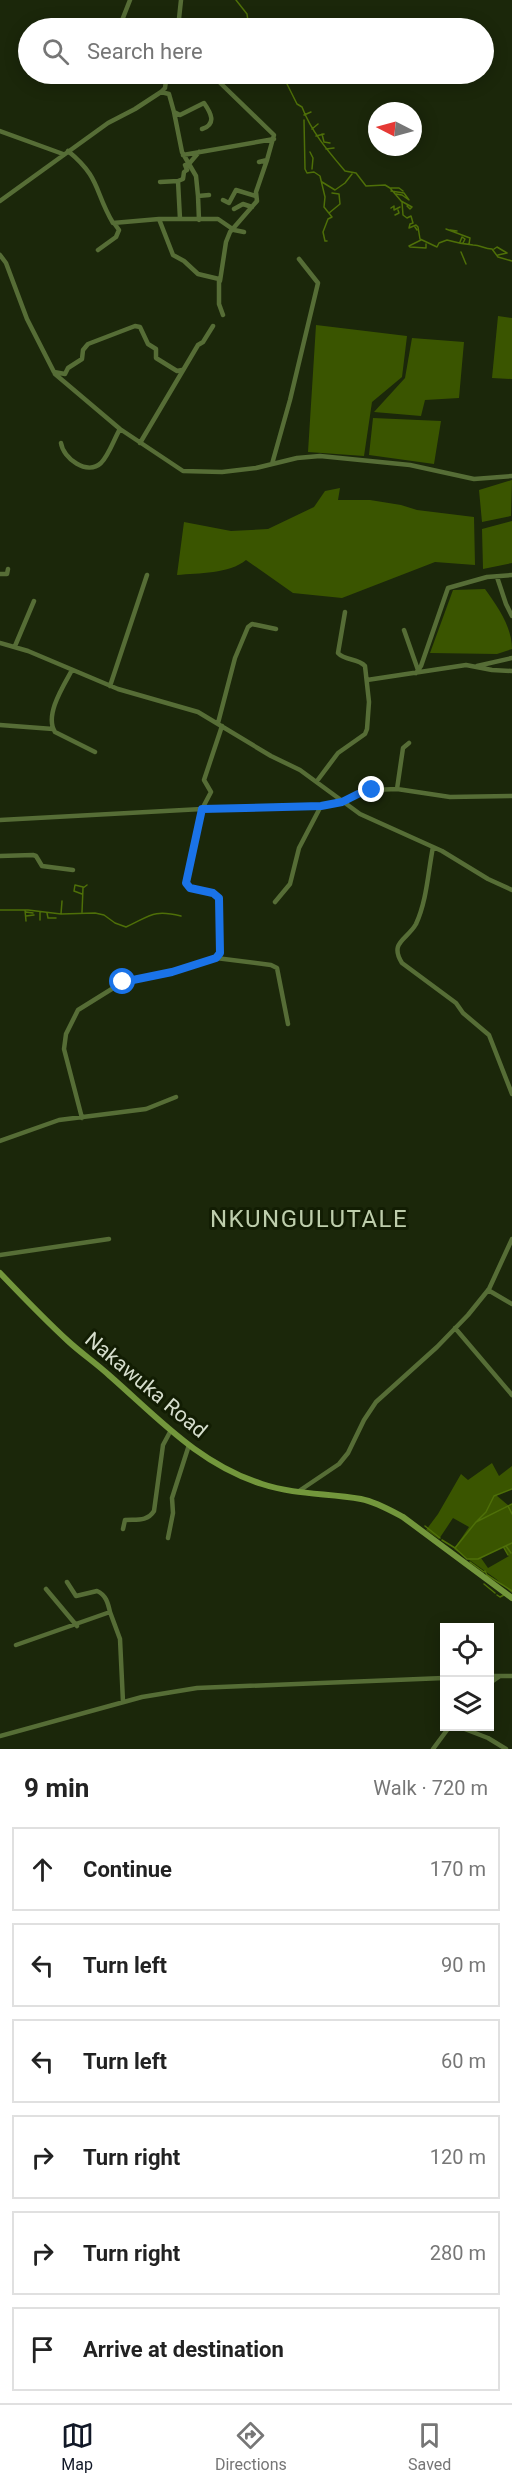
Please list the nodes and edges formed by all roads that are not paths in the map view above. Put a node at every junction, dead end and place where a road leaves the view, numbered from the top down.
1 (129, 0) edge
2 (181, 0) edge
3 (122, 18) edge
4 (179, 18) edge
5 (166, 84) edge
6 (221, 84) edge
7 (161, 92) junction
8 (174, 112) junction
9 (202, 129) dead end
10 (0, 131) edge
11 (274, 139) junction
12 (65, 152) junction
13 (200, 152) junction
14 (183, 155) junction
15 (267, 160) junction
16 (259, 162) dead end
17 (187, 164) junction
18 (160, 182) dead end
19 (178, 182) junction
20 (209, 195) dead end
21 (198, 196) junction
22 (256, 196) junction
23 (223, 200) dead end
24 (0, 201) edge
25 (252, 207) junction
26 (234, 209) dead end
27 (159, 219) junction
28 (180, 219) junction
29 (200, 220) junction
30 (114, 223) junction
31 (234, 230) junction
32 (244, 232) dead end
33 (98, 250) dead end
34 (0, 255) edge
35 (299, 259) dead end
36 (220, 281) junction
37 (223, 315) dead end
38 (213, 326) dead end
39 (182, 370) junction
40 (54, 372) junction
41 (65, 375) junction
42 (61, 380) junction
43 (120, 429) junction
44 (61, 443) dead end
45 (140, 443) junction
46 (272, 464) junction
47 (512, 476) edge
48 (8, 569) dead end
49 (0, 574) edge
50 (147, 575) dead end
51 (512, 575) edge
52 (497, 577) junction
53 (34, 601) dead end
54 (345, 612) dead end
55 (512, 616) edge
56 (276, 629) dead end
57 (404, 630) dead end
58 (0, 643) edge
59 (15, 646) junction
60 (512, 658) edge
61 (477, 666) junction
62 (72, 670) junction
63 (512, 671) edge
64 (417, 672) junction
65 (367, 680) junction
66 (110, 686) junction
67 (0, 725) edge
68 (220, 725) junction
69 (53, 729) junction
70 (409, 743) dead end
71 (95, 752) dead end
72 (317, 782) junction
73 (397, 789) junction
74 (512, 796) edge
75 (342, 802) junction
76 (321, 806) junction
77 (202, 809) junction
78 (0, 820) edge
79 (433, 847) junction
80 (0, 856) edge
81 (73, 870) dead end
82 (512, 890) edge
83 (274, 902) dead end
84 (216, 958) junction
85 (288, 1024) dead end
86 (512, 1094) edge
87 (176, 1097) dead end
88 (82, 1118) junction
89 (0, 1141) edge
90 (109, 1239) dead end
91 (512, 1240) edge
92 (0, 1255) edge
93 (0, 1273) edge
94 (488, 1290) junction
95 (512, 1304) edge
96 (455, 1328) junction
97 (512, 1395) edge
98 (170, 1432) junction
99 (189, 1445) junction
100 (297, 1493) junction
101 (123, 1528) dead end
102 (168, 1538) dead end
103 (67, 1582) dead end
104 (46, 1589) dead end
105 (512, 1598) edge
106 (110, 1612) junction
107 (76, 1626) junction
108 (16, 1645) dead end
109 (494, 1676) edge
110 (500, 1676) junction
111 (512, 1676) edge
112 (440, 1678) edge
113 (494, 1680) edge
114 (123, 1702) junction
115 (446, 1731) edge
116 (470, 1731) edge
117 (0, 1736) edge
118 (433, 1749) edge
119 (506, 1749) edge

1 - 3 street
2 - 4 street
5 - 7 street
6 - 11 street
7 - 8 street
7 - 12 street
8 - 9 street
8 - 14 street
10 - 12 street
11 - 13 street
11 - 15 street
12 - 24 street
12 - 30 street
13 - 14 street
13 - 17 street
14 - 17 street
15 - 16 street
15 - 22 street
17 - 19 street
17 - 21 street
18 - 19 street
19 - 28 street
20 - 21 street
21 - 29 street
22 - 23 street
22 - 25 street
25 - 26 street
25 - 31 street
27 - 28 street
27 - 30 street
27 - 36 street
28 - 29 street
29 - 31 street
30 - 33 street
31 - 32 street
31 - 36 street
34 - 40 street
35 - 46 street
36 - 37 street
38 - 39 street
39 - 41 street
39 - 45 street
40 - 41 street
40 - 42 street
41 - 42 street
42 - 43 street
43 - 44 street
43 - 45 street
45 - 46 street
46 - 47 street
48 - 49 street
50 - 66 street
51 - 52 street
52 - 55 street
52 - 64 street
53 - 59 street
54 - 65 street
56 - 68 street
57 - 64 street
58 - 59 street
59 - 62 street
60 - 61 street
61 - 63 street
61 - 64 street
62 - 66 street
62 - 69 street
64 - 65 street
65 - 72 street
66 - 68 street
67 - 69 street
68 - 72 street
68 - 77 street
69 - 71 street
70 - 73 street
72 - 75 street
73 - 74 street
73 - 75 street
75 - 76 street
75 - 79 street
76 - 77 street
76 - 83 street
77 - 78 street
77 - 84 street
79 - 82 street
79 - 86 street
80 - 81 street
84 - 85 street
84 - 88 street
87 - 88 street
88 - 89 street
90 - 92 street
91 - 94 street
93 - 98 main road, Nakawuka Road
94 - 95 street
94 - 96 street
96 - 97 street
96 - 100 street
98 - 99 main road, Nakawuka Road
98 - 101 street
99 - 100 main road, Nakawuka Road
99 - 102 street
100 - 105 main road, Nakawuka Road
103 - 106 street
104 - 107 street
106 - 107 street
106 - 114 street
107 - 108 street
109 - 110 street
110 - 111 street
110 - 113 street
112 - 114 street
114 - 117 street
115 - 118 street
116 - 119 street

